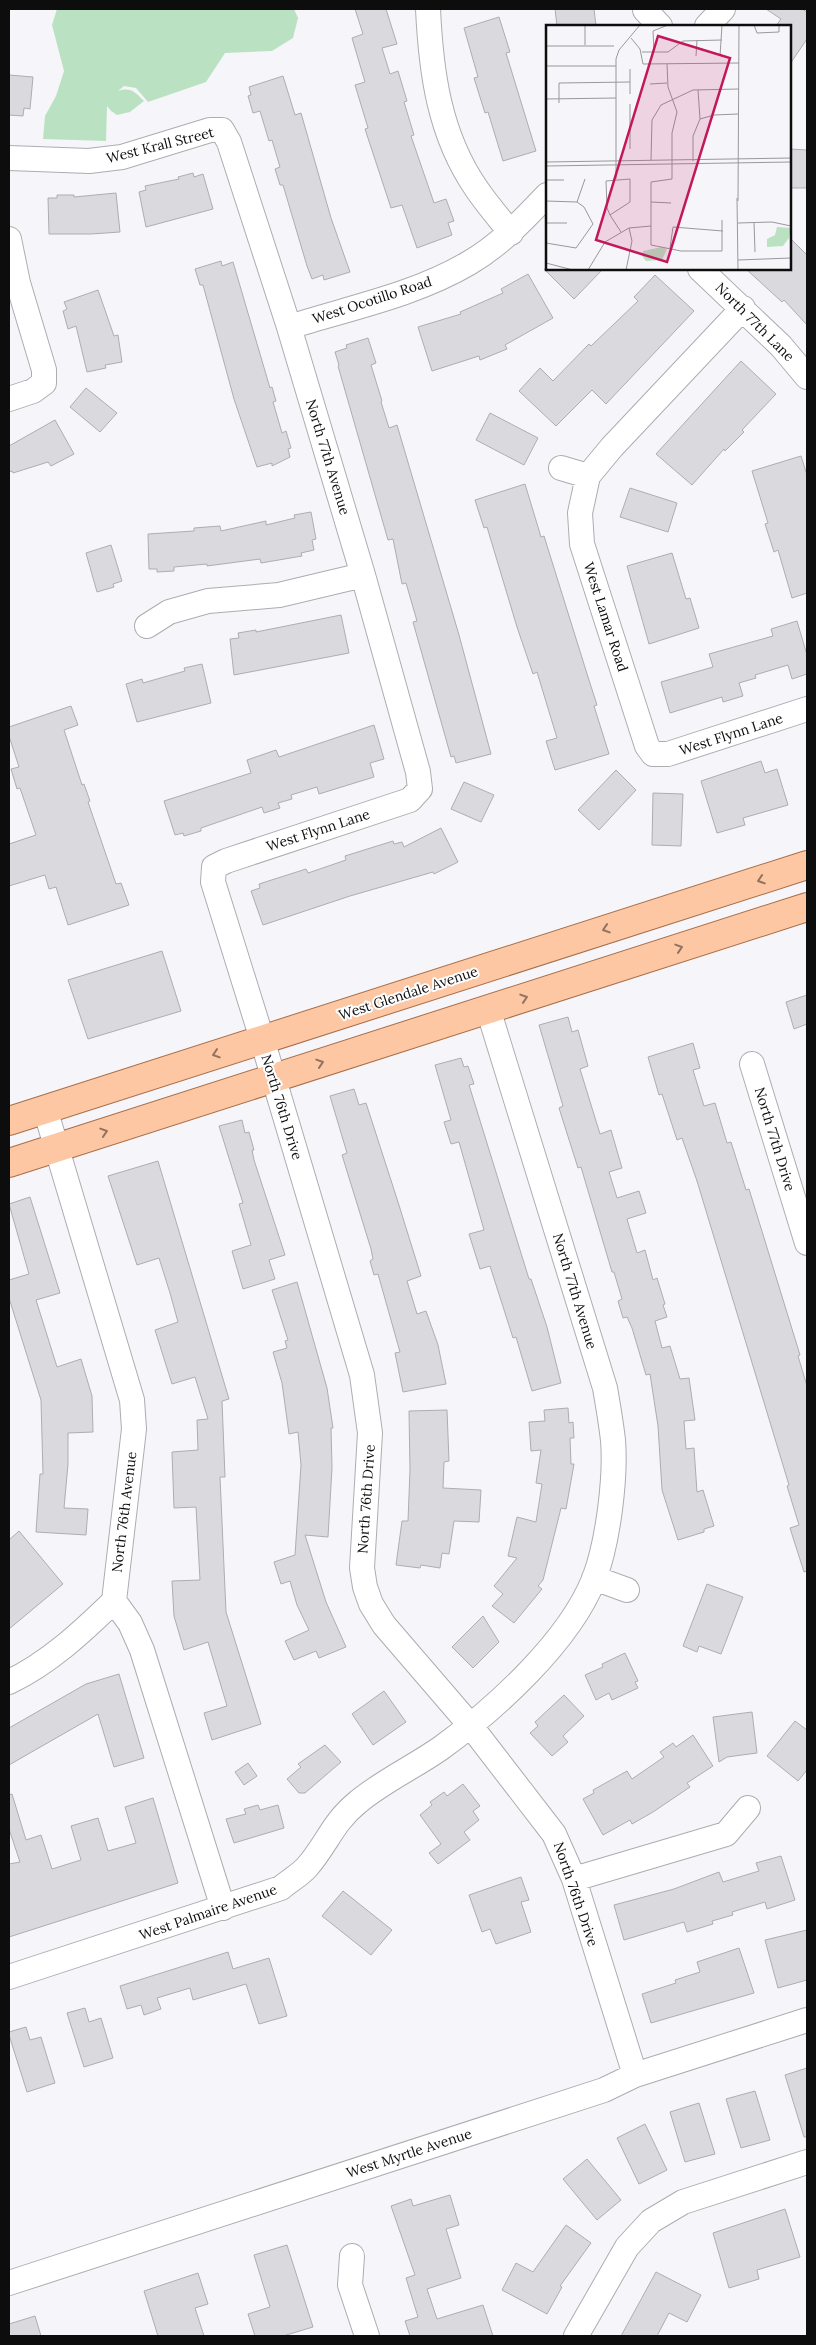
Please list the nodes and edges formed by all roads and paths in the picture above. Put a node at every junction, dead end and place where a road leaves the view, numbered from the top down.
1 (428, 9) edge
2 (723, 9) edge
3 (708, 25) edge
4 (222, 130) joint
5 (9, 164) edge
6 (546, 196) edge
7 (511, 233) junction
8 (9, 239) edge
9 (701, 270) edge
10 (743, 308) junction
11 (289, 327) junction
12 (807, 377) edge
13 (9, 399) edge
14 (561, 468) dead end
15 (588, 476) junction
16 (363, 575) junction
17 (147, 626) dead end
18 (806, 715) edge
19 (653, 754) joint
20 (420, 789) joint
21 (807, 865) edge
22 (214, 867) joint
23 (807, 907) edge
24 (488, 1009) junction
25 (262, 1039) junction
26 (752, 1064) dead end
27 (273, 1078) junction
28 (45, 1109) junction
29 (9, 1121) edge
30 (57, 1148) junction
31 (9, 1163) edge
32 (807, 1243) edge
33 (594, 1578) junction
34 (627, 1590) dead end
35 (114, 1601) junction
36 (9, 1682) edge
37 (470, 1725) junction
38 (748, 1808) dead end
39 (574, 1879) junction
40 (224, 1908) junction
41 (9, 1978) edge
42 (807, 2020) edge
43 (634, 2075) junction
44 (807, 2162) edge
45 (352, 2256) dead end
46 (9, 2283) edge
47 (367, 2336) edge
48 (576, 2336) edge

1 - 7 street
2 - 3 street
4 - 5 street, West Krall Street
4 - 11 street, North 77th Avenue
6 - 7 street, West Ocotillo Road
7 - 11 street, West Ocotillo Road
8 - 13 street
9 - 10 street, North 77th Lane
10 - 12 street, North 77th Lane
10 - 15 street, West Lamar Road
11 - 16 street, North 77th Avenue
14 - 15 street
15 - 19 street, West Lamar Road
16 - 17 street
16 - 20 street, North 77th Avenue
18 - 19 street, West Flynn Lane
20 - 22 street, West Flynn Lane
21 -> 25 main road, West Glendale Avenue
22 - 25 street, North 76th Drive
24 -> 23 main road
27 -> 24 main road
24 - 33 street, North 77th Avenue
25 - 27 street, North 76th Drive
25 -> 28 main road, West Glendale Avenue
26 - 32 street, North 77th Drive
30 -> 27 main road
27 - 37 street, North 76th Drive
28 - 29 main road, West Glendale Avenue
28 - 30 street, North 76th Avenue
30 - 31 main road
30 - 35 street, North 76th Avenue
33 - 34 street
33 - 37 street, North 77th Avenue
35 - 36 street
35 - 40 street
37 - 39 street, North 76th Drive
37 - 40 street, West Palmaire Avenue
38 - 39 street
39 - 43 street, North 76th Drive
40 - 41 street, West Palmaire Avenue
42 - 43 street, West Myrtle Avenue
43 - 46 street, West Myrtle Avenue
44 - 48 street
45 - 47 street

